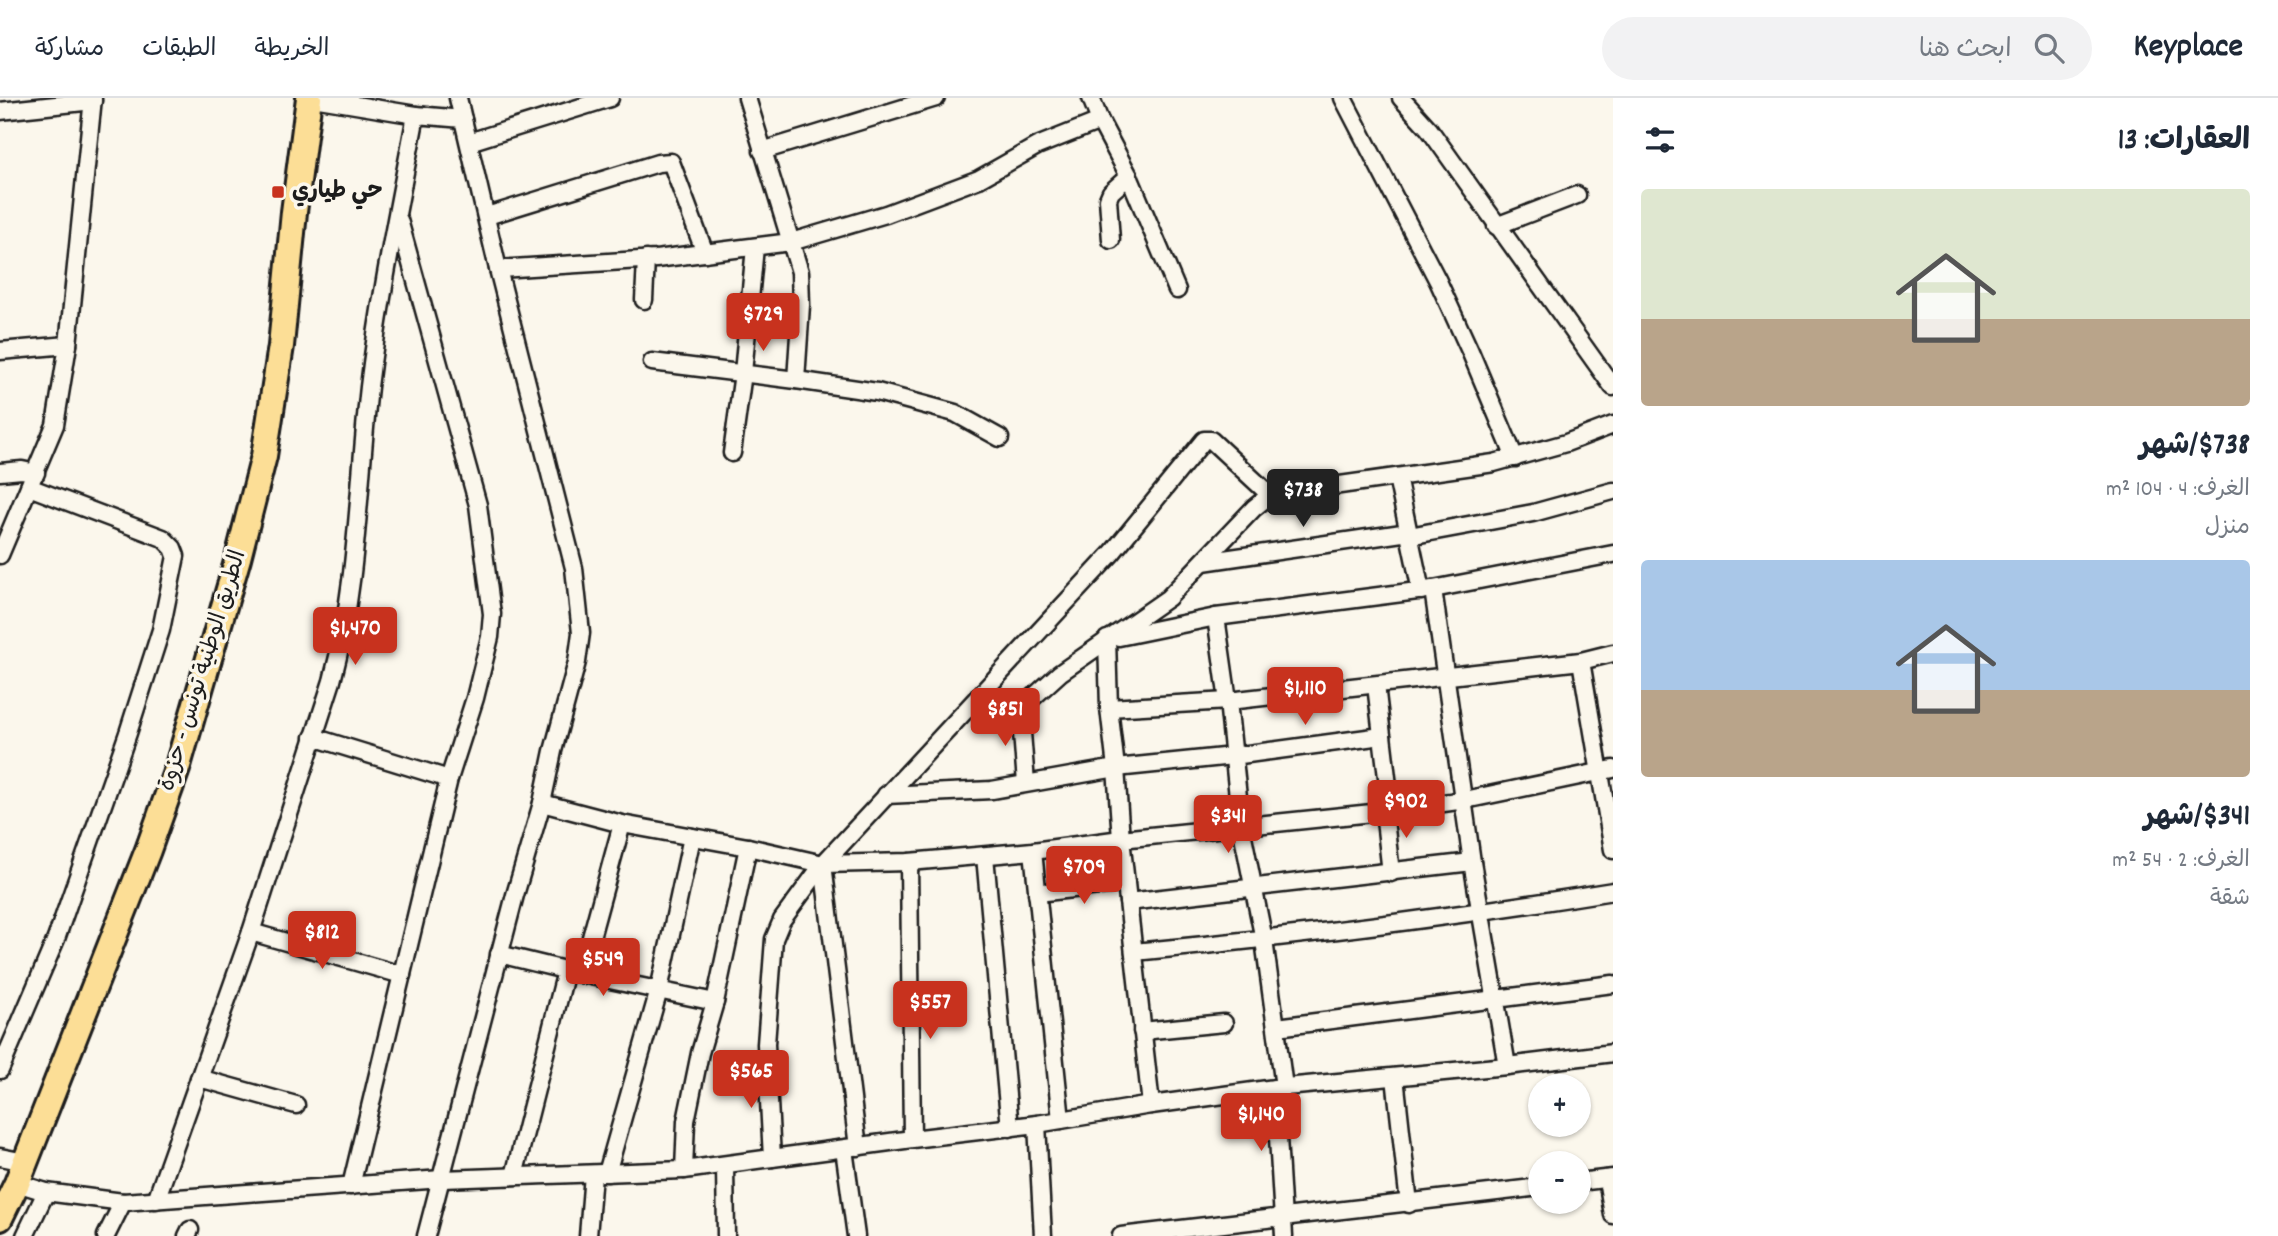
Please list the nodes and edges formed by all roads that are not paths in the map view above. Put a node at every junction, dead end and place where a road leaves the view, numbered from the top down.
1 (311, 98) edge
2 (458, 98) edge
3 (610, 98) edge
4 (747, 98) edge
5 (936, 98) edge
6 (1091, 98) edge
7 (1343, 98) edge
8 (1401, 98) edge
9 (93, 99) edge
10 (0, 111) edge
11 (416, 115) junction
12 (463, 119) junction
13 (1100, 121) junction
14 (469, 142) junction
15 (762, 151) junction
16 (1129, 176) junction
17 (1577, 195) dead end
18 (397, 214) junction
19 (486, 216) junction
20 (1496, 226) junction
21 (1111, 240) dead end
22 (790, 242) junction
23 (755, 247) junction
24 (705, 254) junction
25 (646, 259) junction
26 (498, 269) junction
27 (1177, 289) dead end
28 (644, 300) dead end
29 (68, 345) junction
30 (0, 351) edge
31 (652, 362) dead end
32 (743, 373) junction
33 (796, 380) junction
34 (1613, 387) edge
35 (1613, 425) edge
36 (1000, 438) dead end
37 (732, 453) dead end
38 (1515, 458) junction
39 (0, 472) edge
40 (1397, 477) junction
41 (33, 480) junction
42 (1613, 491) edge
43 (1270, 495) junction
44 (1409, 534) junction
45 (1613, 554) edge
46 (0, 555) edge
47 (1203, 562) junction
48 (1427, 590) junction
49 (1216, 617) junction
50 (1107, 639) junction
51 (1613, 653) edge
52 (1581, 661) junction
53 (1445, 677) junction
54 (1376, 685) junction
55 (1228, 701) junction
56 (1109, 708) junction
57 (1382, 736) junction
58 (313, 737) junction
59 (1233, 756) junction
60 (1116, 768) junction
61 (1606, 771) edge
62 (449, 779) junction
63 (1026, 783) junction
64 (886, 795) junction
65 (1465, 800) junction
66 (541, 803) junction
67 (1388, 811) junction
68 (622, 824) junction
69 (1241, 827) junction
70 (1611, 827) edge
71 (692, 837) junction
72 (1121, 839) junction
73 (748, 847) junction
74 (1613, 850) edge
75 (1033, 851) junction
76 (985, 856) junction
77 (909, 862) junction
78 (1472, 862) junction
79 (823, 864) junction
80 (1391, 873) junction
81 (1126, 883) junction
82 (1254, 889) junction
83 (1613, 891) edge
84 (1037, 893) junction
85 (1128, 902) junction
86 (1481, 912) junction
87 (251, 932) junction
88 (1264, 940) junction
89 (1134, 952) junction
90 (499, 954) junction
91 (574, 973) junction
92 (402, 975) junction
93 (1613, 984) edge
94 (659, 990) junction
95 (1495, 1000) junction
96 (715, 1002) junction
97 (1224, 1023) dead end
98 (1277, 1027) junction
99 (1142, 1031) junction
100 (1613, 1053) edge
101 (1507, 1066) junction
102 (0, 1070) edge
103 (1395, 1077) junction
104 (200, 1079) junction
105 (1280, 1088) junction
106 (296, 1105) dead end
107 (1151, 1105) junction
108 (1061, 1120) junction
109 (1037, 1124) junction
110 (1010, 1128) junction
111 (912, 1139) junction
112 (851, 1148) junction
113 (0, 1157) edge
114 (772, 1158) junction
115 (725, 1166) junction
116 (684, 1170) junction
117 (21, 1173) junction
118 (600, 1173) junction
119 (514, 1176) junction
120 (1610, 1178) edge
121 (442, 1180) junction
122 (1591, 1180) edge
123 (351, 1186) junction
124 (1528, 1188) edge
125 (46, 1192) junction
126 (156, 1200) junction
127 (123, 1202) junction
128 (1409, 1203) junction
129 (1613, 1215) edge
130 (1282, 1216) junction
131 (0, 1218) edge
132 (25, 1236) edge
133 (106, 1236) edge
134 (426, 1236) edge
135 (588, 1236) edge
136 (726, 1236) edge
137 (856, 1236) edge
138 (1042, 1236) edge
139 (1121, 1236) edge
140 (1284, 1236) edge

1 - 11 street
1 - 117 main road, الطريق الوطنية تونس - حزوة
2 - 12 street
3 - 14 street
4 - 15 street
5 - 15 street
6 - 13 street
7 - 38 street
8 - 20 street
9 - 10 street
9 - 29 street
11 - 12 street
11 - 18 street
12 - 14 street
13 - 16 street
13 - 22 street
14 - 19 street
15 - 22 street
16 - 21 street
16 - 27 street
17 - 20 street
18 - 58 street
18 - 62 street
19 - 24 street
19 - 26 street
20 - 34 street
22 - 23 street
22 - 33 street
23 - 24 street
23 - 32 street
24 - 25 street
25 - 26 street
25 - 28 street
26 - 66 street
29 - 30 street
29 - 41 street
31 - 32 street
32 - 33 street
32 - 37 street
33 - 36 street
35 - 38 street
38 - 40 street
39 - 41 street
40 - 43 street
40 - 44 street
41 - 46 street
41 - 102 street
42 - 44 street
43 - 47 street
43 - 64 street
44 - 47 street
44 - 48 street
45 - 48 street
47 - 50 street
48 - 49 street
48 - 53 street
49 - 50 street
49 - 55 street
50 - 56 street
50 - 63 street
51 - 52 street
52 - 53 street
52 - 61 street
53 - 54 street
53 - 65 street
54 - 55 street
54 - 57 street
55 - 56 street
55 - 59 street
56 - 60 street
57 - 59 street
57 - 67 street
58 - 62 street
58 - 87 street
59 - 60 street
59 - 69 street
60 - 63 street
60 - 72 street
61 - 65 street
61 - 70 street
62 - 92 street
63 - 64 street
64 - 79 street
65 - 67 street
65 - 78 street
66 - 68 street
66 - 90 street
67 - 69 street
67 - 80 street
68 - 71 street
68 - 91 street
69 - 72 street
69 - 82 street
70 - 74 street
71 - 73 street
71 - 94 street
72 - 75 street
72 - 81 street
73 - 79 street
73 - 96 street
75 - 76 street
75 - 84 street
76 - 77 street
76 - 110 street
77 - 79 street
77 - 111 street
78 - 80 street
78 - 86 street
79 - 112 street
79 - 114 street
80 - 82 street
81 - 84 street
81 - 85 street
82 - 85 street
82 - 88 street
83 - 86 street
84 - 108 street
85 - 89 street
86 - 88 street
86 - 95 street
87 - 92 street
87 - 104 street
88 - 89 street
88 - 98 street
89 - 99 street
90 - 91 street
90 - 121 street
91 - 94 street
91 - 119 street
92 - 123 street
93 - 95 street
94 - 96 street
94 - 118 street
95 - 98 street
95 - 101 street
96 - 116 street
97 - 99 street
98 - 105 street
99 - 107 street
100 - 101 street
101 - 103 street
103 - 105 street
103 - 128 street
104 - 106 street
104 - 126 street
105 - 107 street
105 - 130 street
107 - 108 street
108 - 109 street
109 - 110 street
109 - 138 street
110 - 111 street
111 - 112 street
112 - 114 street
112 - 137 street
113 - 117 street
114 - 115 street
115 - 116 street
115 - 136 street
116 - 118 street
117 - 125 street
117 - 131 main road, الطريق الوطنية تونس - حزوة
118 - 119 street
118 - 135 street
119 - 121 street
120 - 122 street
120 - 129 street
121 - 123 street
121 - 134 street
123 - 126 street
124 - 128 street
125 - 127 street
125 - 132 street
126 - 127 street
127 - 133 street
128 - 130 street
130 - 139 street
130 - 140 street

